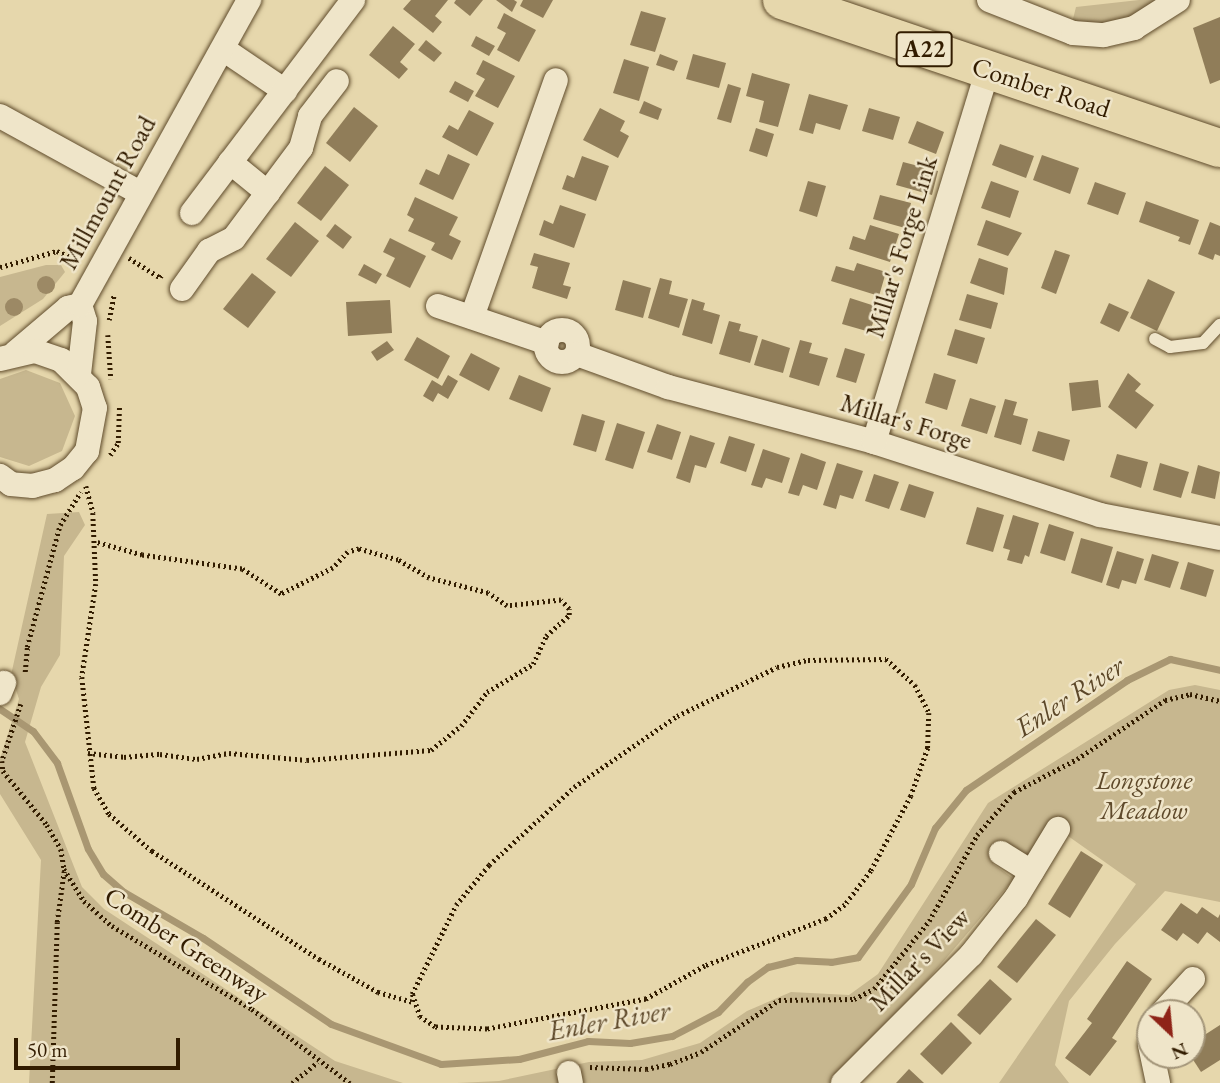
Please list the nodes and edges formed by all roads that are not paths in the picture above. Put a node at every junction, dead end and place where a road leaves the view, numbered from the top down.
1 (250, 0) edge
2 (353, 0) edge
3 (782, 0) edge
4 (989, 0) edge
5 (1178, 0) edge
6 (1042, 8) edge
7 (223, 49) junction
8 (988, 70) junction
9 (556, 80) dead end
10 (337, 81) dead end
11 (285, 91) junction
12 (0, 116) edge
13 (1220, 148) edge
14 (230, 162) junction
15 (139, 193) junction
16 (268, 193) junction
17 (191, 213) dead end
18 (182, 289) dead end
19 (80, 305) junction
20 (438, 306) dead end
21 (472, 317) junction
22 (1220, 325) edge
23 (1155, 339) dead end
24 (8, 356) edge
25 (79, 374) junction
26 (874, 442) junction
27 (6, 485) edge
28 (1220, 538) edge
29 (1058, 829) dead end
30 (1001, 853) dead end
31 (1032, 872) junction
32 (1193, 979) dead end
33 (1175, 999) edge
34 (843, 1083) edge

1 - 7 street, Millmount Road
2 - 11 street
3 - 8 highway, Comber Road / A22
4 - 6 street
5 - 6 street
7 - 11 street
7 - 15 street, Millmount Road
8 - 13 highway, Comber Road / A22
8 - 26 street, Millar's Forge Link
9 - 21 street
10 - 16 street
11 - 14 street
12 - 15 street
14 - 16 street
14 - 17 street
15 - 19 street, Millmount Road
16 - 18 street
19 - 24 street
19 - 25 street, Millmount Road
20 - 21 street, Millar's Forge
21 - 26 street, Millar's Forge
22 - 23 lane
24 - 25 street
25 - 27 street
26 - 28 street, Millar's Forge
29 - 31 street, Millar's View
30 - 31 street
31 - 34 street, Millar's View
32 - 33 street

